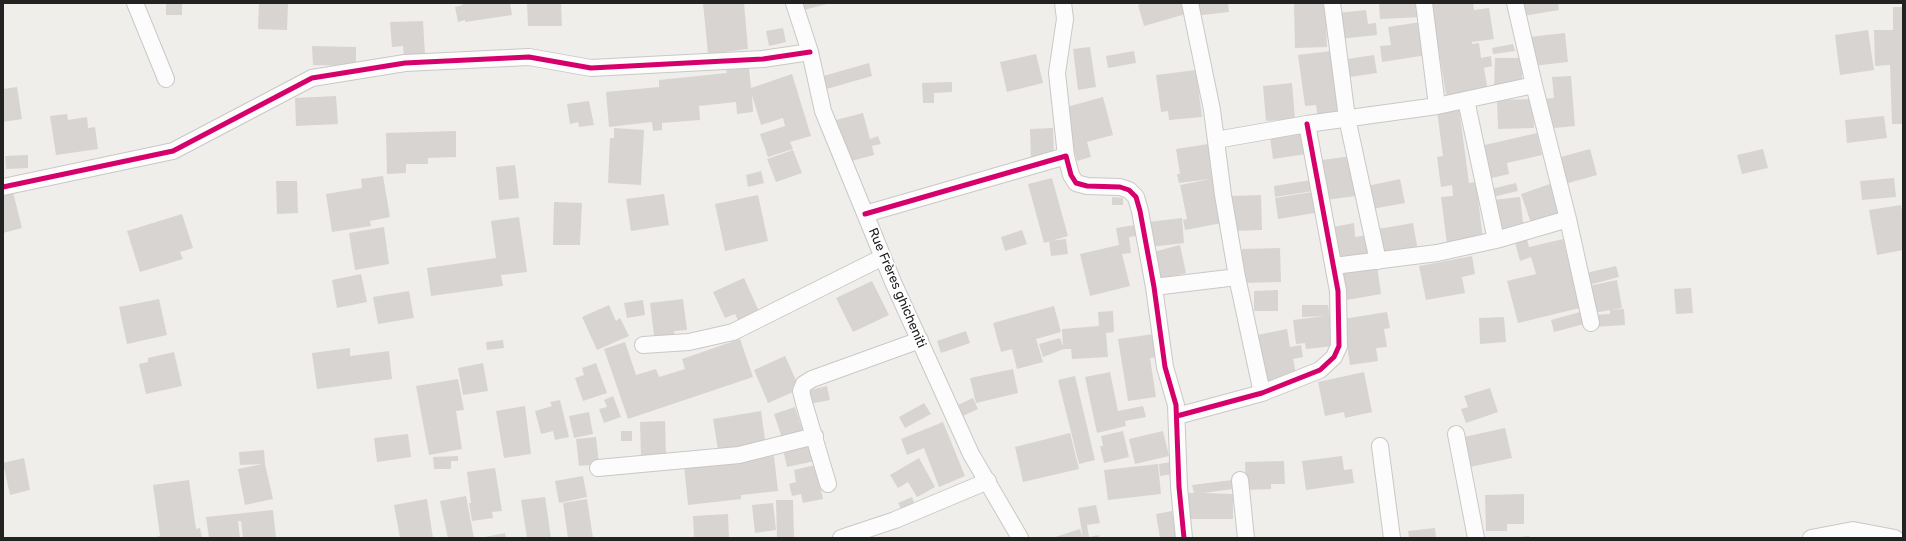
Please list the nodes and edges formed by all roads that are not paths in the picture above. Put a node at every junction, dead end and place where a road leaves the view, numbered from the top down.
1 (135, 3) edge
2 (794, 3) edge
3 (1064, 3) edge
4 (1190, 3) edge
5 (1332, 3) edge
6 (1424, 3) edge
7 (1516, 3) edge
8 (810, 52) junction
9 (166, 80) dead end
10 (1534, 85) junction
11 (1466, 100) junction
12 (1437, 106) junction
13 (1347, 118) junction
14 (1307, 124) junction
15 (1216, 140) junction
16 (1066, 156) junction
17 (3, 187) edge
18 (865, 214) junction
19 (1568, 219) junction
20 (1496, 240) junction
21 (883, 257) junction
22 (1378, 261) junction
23 (1334, 266) junction
24 (1237, 277) junction
25 (1154, 288) junction
26 (1591, 323) dead end
27 (920, 340) junction
28 (643, 345) dead end
29 (1262, 393) junction
30 (1177, 416) junction
31 (1456, 434) dead end
32 (815, 436) junction
33 (1380, 446) dead end
34 (598, 468) dead end
35 (1240, 480) dead end
36 (988, 481) junction
37 (828, 484) dead end
38 (841, 538) edge
39 (1020, 538) edge
40 (1184, 538) edge
41 (1246, 538) edge
42 (1392, 538) edge
43 (1476, 538) edge
44 (1811, 538) edge
45 (1895, 538) edge

1 - 9 street
2 - 8 street, Rue Frères ghicheniti
3 - 16 street
4 - 15 street
5 - 13 street
6 - 12 street
7 - 10 street
8 - 17 street
8 - 18 street, Rue Frères ghicheniti
10 - 11 street
10 - 19 street
11 - 12 street
11 - 20 street
12 - 13 street
13 - 14 street
13 - 22 street
14 - 15 street
14 - 23 street
15 - 24 street
16 - 18 street
16 - 25 street
18 - 21 street, Rue Frères ghicheniti
19 - 20 street
19 - 26 street
20 - 22 street
21 - 27 street, Rue Frères ghicheniti
21 - 28 street
22 - 23 street
23 - 29 street
24 - 25 street
24 - 29 street
25 - 30 street
27 - 32 street
27 - 36 street, Rue Frères ghicheniti
29 - 30 street
30 - 40 street
31 - 43 street
32 - 34 street
32 - 37 street
33 - 42 street
35 - 41 street
36 - 38 street
36 - 39 street, Rue Frères ghicheniti
44 - 45 street

